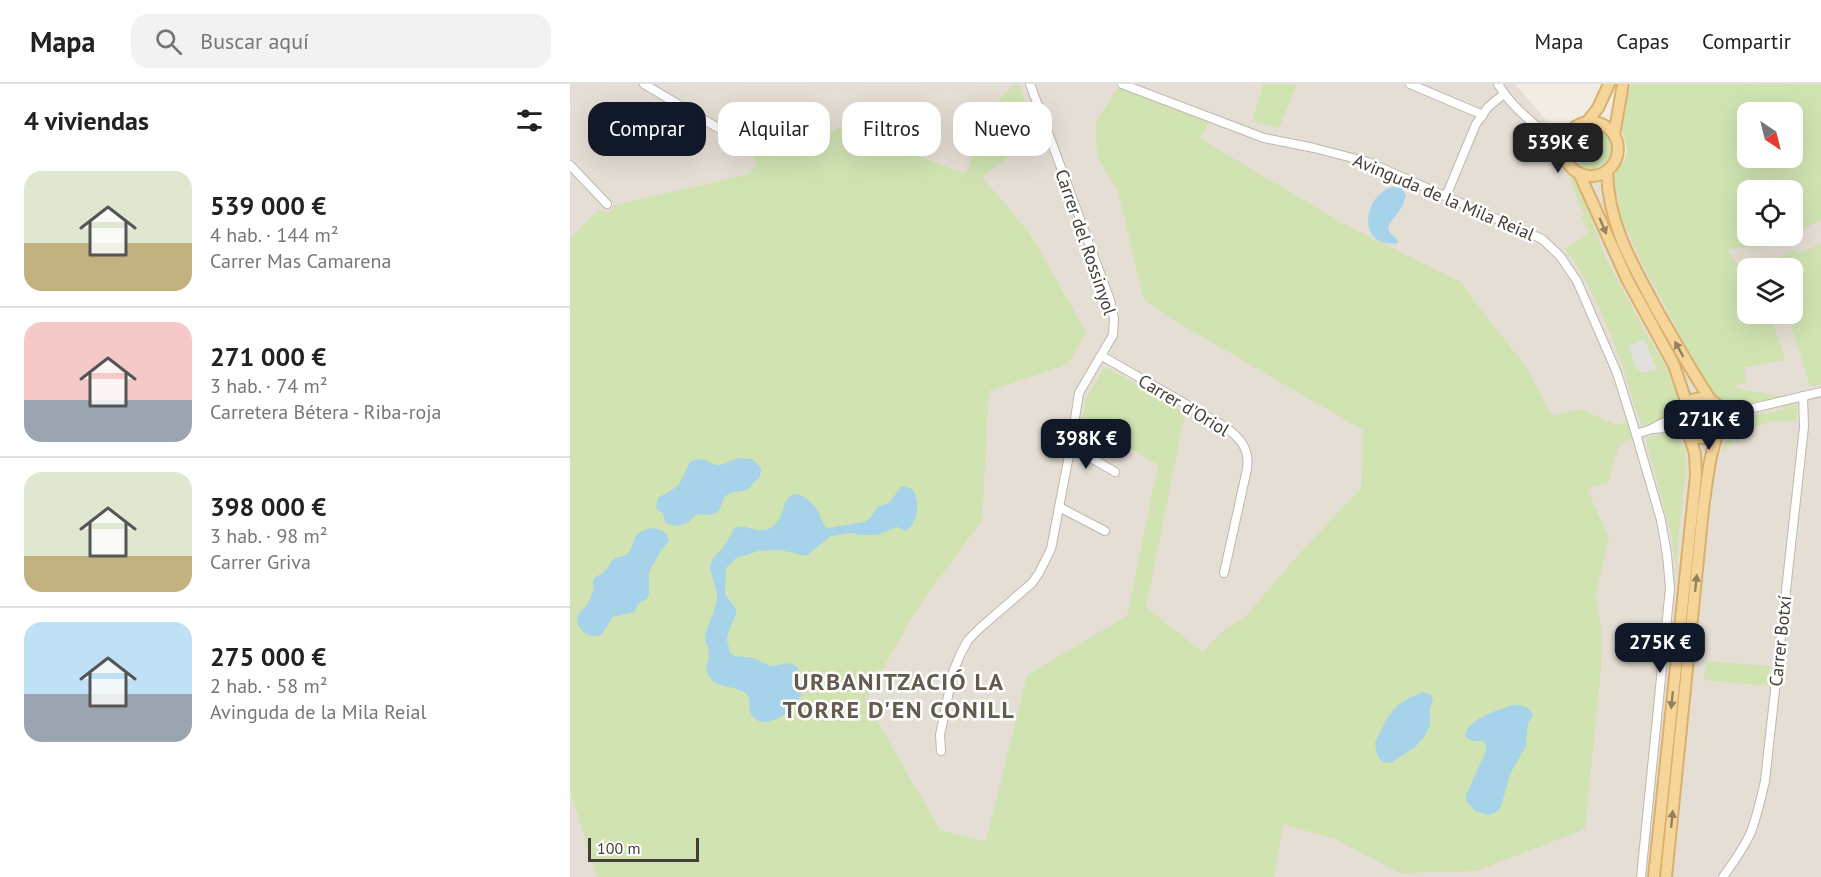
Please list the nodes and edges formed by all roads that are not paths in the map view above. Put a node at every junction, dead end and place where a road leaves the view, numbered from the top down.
1 (644, 84) edge
2 (1029, 84) edge
3 (1122, 84) edge
4 (1410, 84) edge
5 (1498, 84) edge
6 (1608, 84) edge
7 (1623, 84) edge
8 (1504, 94) junction
9 (1483, 115) junction
10 (1587, 122) junction
11 (718, 128) edge
12 (1542, 131) junction
13 (1614, 135) junction
14 (1567, 136) junction
15 (1564, 155) junction
16 (570, 165) edge
17 (1606, 171) junction
18 (1579, 173) junction
19 (1446, 196) junction
20 (607, 204) dead end
21 (1102, 356) junction
22 (1821, 392) edge
23 (1803, 396) junction
24 (1710, 399) junction
25 (1685, 408) junction
26 (1719, 408) junction
27 (1745, 410) junction
28 (1720, 427) junction
29 (1649, 430) junction
30 (1687, 432) junction
31 (1636, 434) junction
32 (1071, 446) junction
33 (1115, 472) dead end
34 (1059, 507) junction
35 (1105, 531) dead end
36 (1224, 573) dead end
37 (941, 751) dead end
38 (1641, 877) edge
39 (1654, 877) edge
40 (1666, 877) edge
41 (1723, 877) edge

1 - 11 street
2 - 21 street, Carrer del Rossinyol
3 - 19 street, Avinguda de la Mila Reial
4 - 9 street
5 - 8 street
6 - 10 main road
7 - 13 main road
8 - 9 street
8 - 12 street
9 - 19 street
10 - 13 main road
10 - 14 main road
12 - 14 street
12 - 15 street
13 - 17 main road
14 - 15 main road
15 - 18 main road
16 - 20 street
17 - 18 main road
24 -> 17 main road
18 -> 25 main road
19 - 31 street, Avinguda de la Mila Reial
21 - 32 street, Carrer del Rossinyol
21 - 36 street, Carrer d'Oriol
22 - 23 street
23 - 27 street
23 - 41 street, Carrer Botxí
24 - 25 main road
24 - 26 main road
25 - 29 street
25 - 30 main road
26 - 27 street
26 - 28 main road
27 - 28 street
28 - 30 main road
40 -> 28 main road
29 - 30 street
29 - 31 street
30 -> 39 main road
31 - 38 street, Avinguda de la Mila Reial
32 - 33 street
32 - 34 street, Carrer del Rossinyol
34 - 35 street
34 - 37 street, Carrer del Rossinyol

